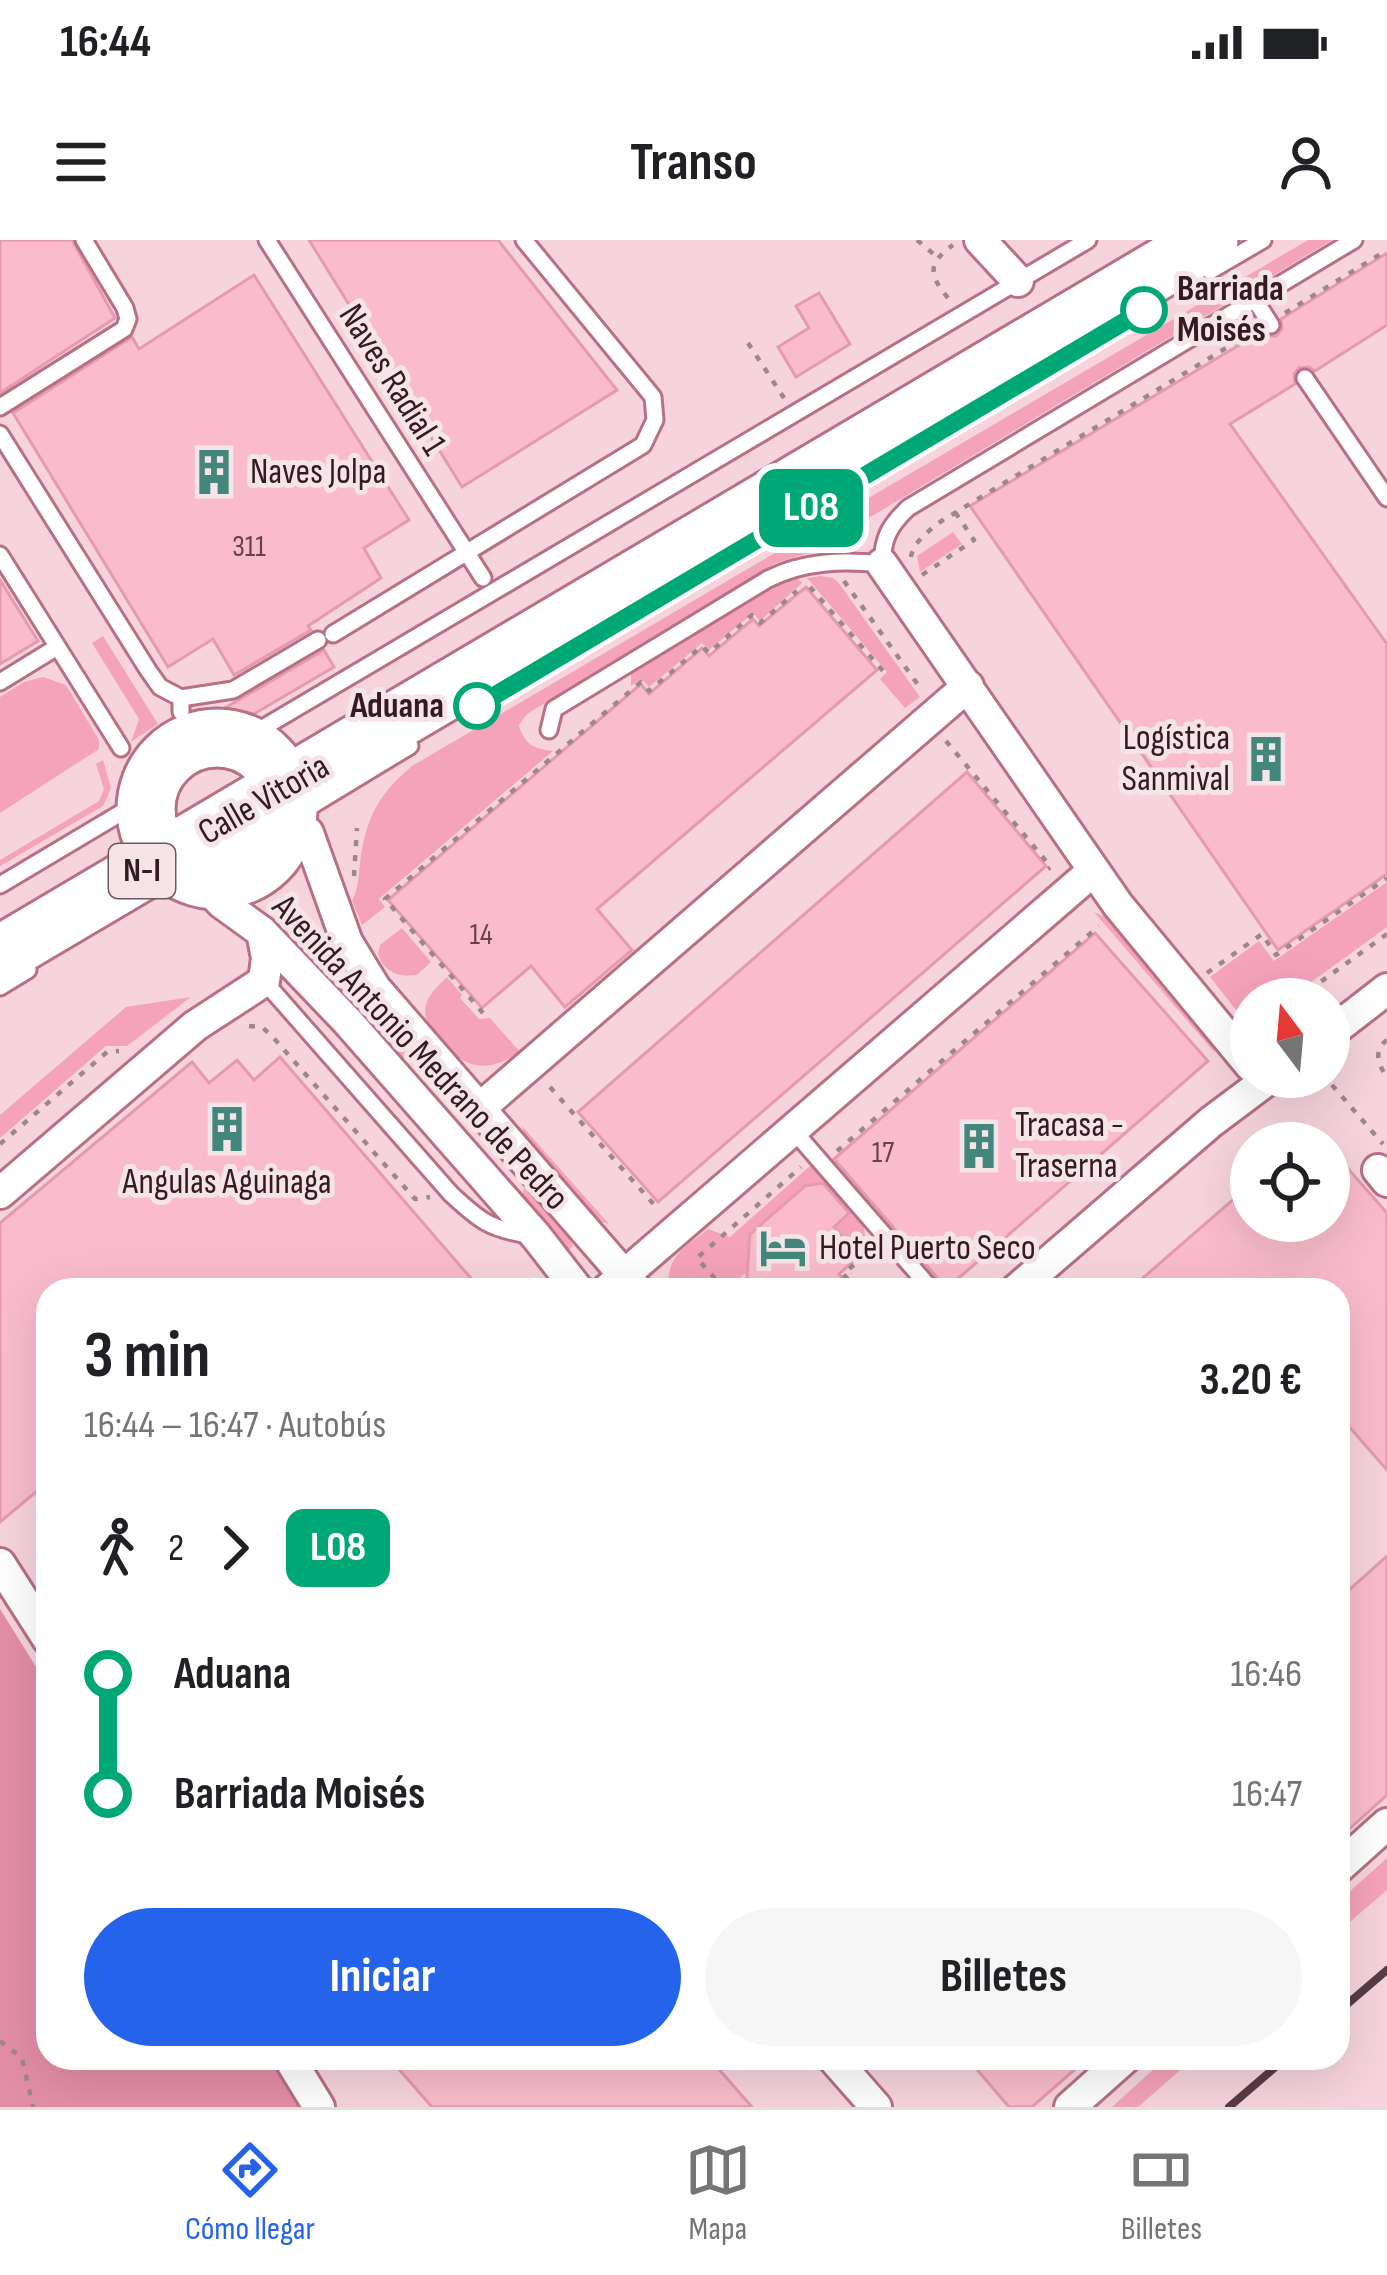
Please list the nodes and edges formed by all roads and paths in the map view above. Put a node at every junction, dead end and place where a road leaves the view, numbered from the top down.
1 (83, 240) edge
2 (267, 240) edge
3 (524, 240) edge
4 (917, 240) edge
5 (960, 240) edge
6 (980, 240) edge
7 (1088, 240) edge
8 (1138, 240) edge
9 (1263, 240) edge
10 (1354, 240) edge
11 (1387, 250) edge
12 (937, 257) junction
13 (1207, 257) edge
14 (1018, 281) junction
15 (1255, 300) junction
16 (951, 302) dead end
17 (1270, 324) junction
18 (748, 343) dead end
19 (1305, 377) dead end
20 (784, 398) dead end
21 (0, 406) edge
22 (0, 434) edge
23 (1387, 497) edge
24 (956, 512) junction
25 (465, 553) junction
26 (0, 555) edge
27 (902, 568) junction
28 (839, 576) dead end
29 (483, 578) dead end
30 (57, 647) junction
31 (877, 676) dead end
32 (0, 682) edge
33 (968, 686) junction
34 (925, 695) dead end
35 (549, 730) dead end
36 (942, 736) dead end
37 (419, 740) dead end
38 (121, 748) dead end
39 (269, 776) junction
40 (357, 827) dead end
41 (170, 853) junction
42 (1052, 867) dead end
43 (1093, 871) junction
44 (1387, 878) edge
45 (0, 885) edge
46 (355, 890) dead end
47 (0, 912) edge
48 (1099, 926) dead end
49 (262, 932) junction
50 (1387, 934) edge
51 (18, 960) edge
52 (1202, 977) dead end
53 (1327, 978) edge
54 (263, 981) junction
55 (0, 987) edge
56 (1387, 989) edge
57 (483, 1013) dead end
58 (1350, 1018) edge
59 (237, 1027) dead end
60 (1230, 1037) edge
61 (1387, 1040) edge
62 (128, 1051) dead end
63 (530, 1065) junction
64 (1387, 1077) edge
65 (1237, 1098) edge
66 (1340, 1098) edge
67 (480, 1108) junction
68 (793, 1130) junction
69 (0, 1144) edge
70 (822, 1156) junction
71 (1384, 1166) edge
72 (0, 1193) edge
73 (451, 1194) junction
74 (657, 1208) dead end
75 (536, 1236) junction
76 (886, 1238) junction
77 (569, 1278) edge
78 (617, 1278) edge
79 (631, 1278) edge
80 (714, 1278) edge
81 (847, 1278) edge
82 (921, 1278) edge
83 (1030, 1278) edge
84 (0, 1564) edge
85 (36, 1620) edge
86 (1387, 1824) edge
87 (1350, 1857) edge
88 (0, 2041) edge
89 (296, 2070) edge
90 (843, 2070) edge
91 (1112, 2070) edge
92 (33, 2107) edge
93 (319, 2107) edge
94 (876, 2107) edge
95 (1070, 2107) edge

1 - 21 lane
2 - 25 lane, Naves Radial 1
3 - 25 lane
4 - 12 path
5 - 12 path
6 - 14 street
7 - 14 lane
8 - 39 highway, Calle Vitoria / N-I
9 - 13 lane
10 - 15 lane
11 - 17 path
12 - 16 path
13 - 39 highway, Calle Vitoria / N-I
14 - 39 lane
15 - 17 lane
15 - 27 lane
17 - 24 path
18 - 20 path
19 - 23 lane
22 - 25 lane
24 - 27 path
24 - 27 path
25 - 29 lane, Naves Radial 1
26 - 30 lane
27 - 33 street
27 - 35 lane
28 - 34 path
30 - 32 lane
30 - 38 lane
31 - 57 path
33 - 43 street
33 - 63 street
36 - 42 path
37 - 39 lane
39 - 41 highway, N-I
39 - 41 highway
39 - 67 street, Avenida Antonio Medrano de Pedro
40 - 46 path
41 - 45 lane
41 - 47 highway, Calle Vitoria / N-I
41 - 49 street, Avenida Antonio Medrano de Pedro
41 - 51 highway, Calle Vitoria / N-I
43 - 60 street
43 - 68 street
44 - 52 path
48 - 70 path
49 - 54 street
49 - 75 street, Avenida Antonio Medrano de Pedro
50 - 53 path
51 - 55 lane
54 - 72 street
54 - 73 lane
56 - 58 street
59 - 73 path
61 - 64 path
62 - 69 path
63 - 67 street
63 - 74 path
65 - 83 street
66 - 71 path
67 - 78 street, Avenida Antonio Medrano de Pedro
68 - 70 lane
68 - 79 street
70 - 76 lane
70 - 80 path
73 - 75 lane
75 - 77 street, Avenida Antonio Medrano de Pedro
76 - 81 path
76 - 82 lane
84 - 85 street
86 - 87 street
88 - 92 path
89 - 93 street
90 - 94 street
91 - 95 street

